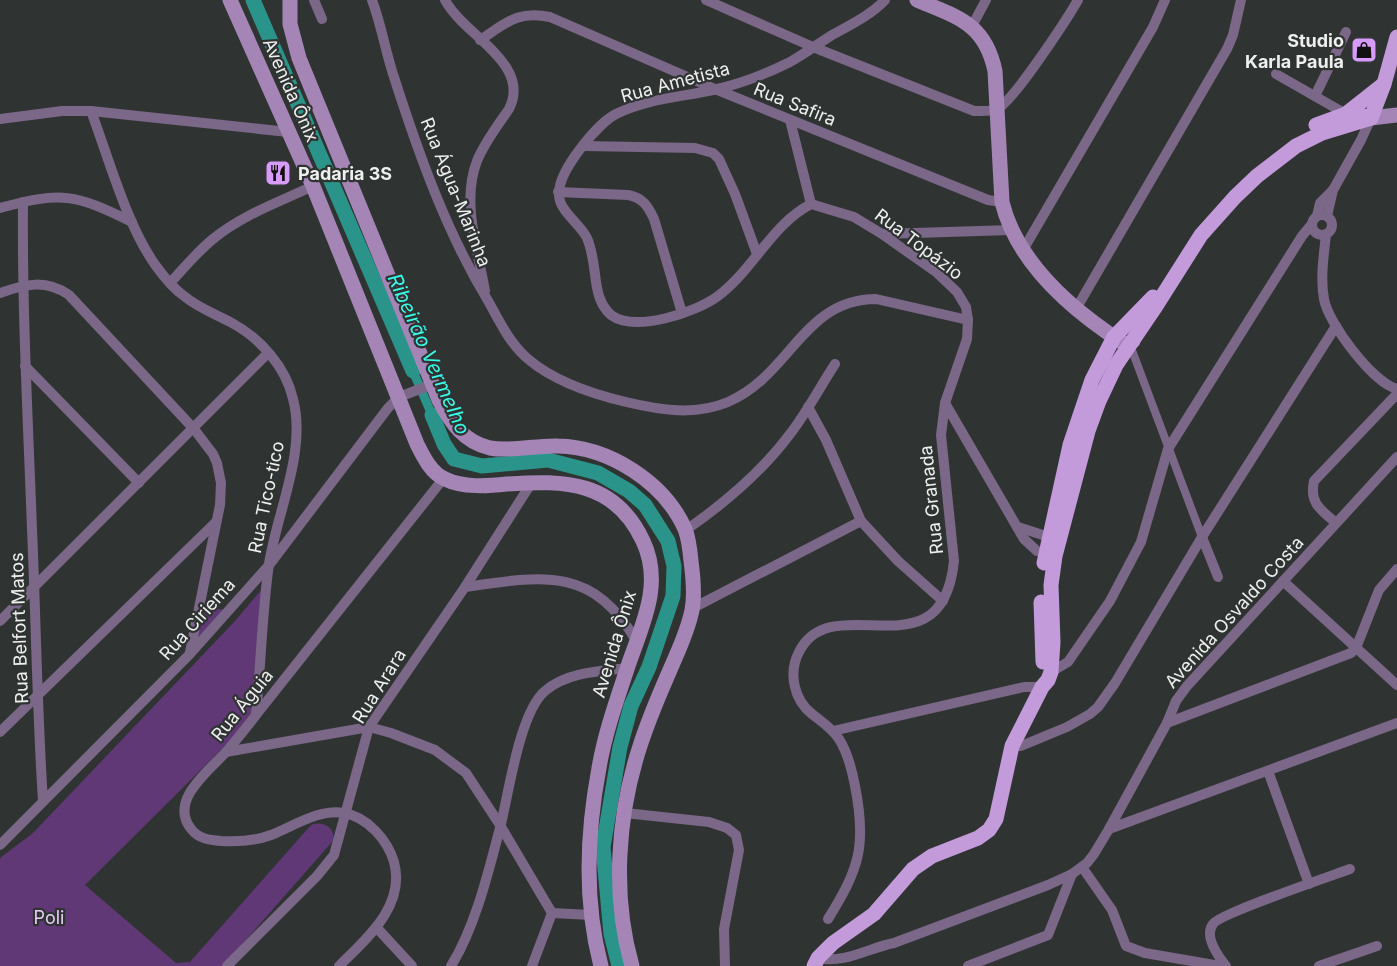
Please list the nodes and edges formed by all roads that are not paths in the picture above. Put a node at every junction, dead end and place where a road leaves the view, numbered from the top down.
1 (230, 0) edge
2 (290, 0) edge
3 (314, 0) edge
4 (372, 0) edge
5 (445, 0) edge
6 (706, 0) edge
7 (885, 0) edge
8 (917, 0) edge
9 (986, 0) edge
10 (1078, 0) edge
11 (1166, 0) edge
12 (1241, 0) edge
13 (322, 19) dead end
14 (972, 26) junction
15 (1346, 32) dead end
16 (480, 40) junction
17 (1397, 40) edge
18 (813, 47) junction
19 (1394, 59) edge
20 (1276, 74) dead end
21 (1384, 84) junction
22 (715, 89) junction
23 (1315, 96) junction
24 (997, 109) junction
25 (91, 111) junction
26 (1346, 114) junction
27 (1397, 115) edge
28 (1371, 118) junction
29 (0, 119) edge
30 (790, 120) junction
31 (288, 132) junction
32 (584, 146) junction
33 (313, 186) junction
34 (558, 192) junction
35 (23, 202) junction
36 (1002, 202) junction
37 (812, 204) junction
38 (0, 208) edge
39 (132, 222) junction
40 (1320, 225) junction
41 (1011, 230) junction
42 (882, 234) junction
43 (1023, 250) junction
44 (757, 254) junction
45 (170, 283) junction
46 (22, 285) junction
47 (0, 293) edge
48 (487, 300) junction
49 (1076, 309) junction
50 (682, 313) junction
51 (969, 320) junction
52 (1335, 326) junction
53 (1114, 337) junction
54 (1132, 343) junction
55 (268, 353) junction
56 (835, 364) dead end
57 (26, 366) junction
58 (431, 385) junction
59 (1397, 392) edge
60 (401, 397) junction
61 (1099, 401) junction
62 (945, 403) junction
63 (808, 407) junction
64 (194, 429) junction
65 (1168, 449) junction
66 (1397, 457) edge
67 (443, 479) junction
68 (532, 482) junction
69 (139, 483) junction
70 (861, 521) junction
71 (216, 522) junction
72 (1336, 523) junction
73 (1018, 527) junction
74 (686, 530) junction
75 (1202, 537) junction
76 (1053, 539) junction
77 (1050, 555) junction
78 (270, 564) junction
79 (1397, 569) edge
80 (1218, 577) dead end
81 (1283, 581) junction
82 (34, 587) junction
83 (465, 587) junction
84 (943, 601) junction
85 (693, 608) junction
86 (0, 621) edge
87 (637, 642) junction
88 (1356, 648) junction
89 (189, 655) junction
90 (628, 668) junction
91 (1051, 672) junction
92 (1397, 685) edge
93 (1042, 687) junction
94 (36, 695) junction
95 (256, 715) junction
96 (1167, 723) junction
97 (1397, 723) edge
98 (369, 726) junction
99 (833, 731) junction
100 (0, 732) edge
101 (1012, 746) junction
102 (226, 752) junction
103 (1268, 771) junction
104 (43, 801) junction
105 (344, 813) junction
106 (625, 813) junction
107 (500, 825) junction
108 (1109, 829) junction
109 (0, 844) edge
110 (1082, 867) junction
111 (1350, 869) dead end
112 (1072, 874) junction
113 (1309, 884) junction
114 (552, 913) junction
115 (591, 915) junction
116 (828, 919) dead end
117 (377, 927) junction
118 (1377, 946) dead end
119 (849, 957) junction
120 (816, 962) edge
121 (227, 966) edge
122 (339, 966) edge
123 (412, 966) edge
124 (451, 966) edge
125 (532, 966) edge
126 (601, 966) edge
127 (632, 966) edge
128 (725, 966) edge
129 (838, 966) edge
130 (968, 966) edge
131 (1220, 966) edge
132 (1226, 966) edge
133 (1319, 966) edge

1 - 31 main road, Avenida Ônix
2 - 58 main road, Avenida Ônix
3 - 13 street
4 - 48 street, Rua Água-Marinha
5 - 16 street
6 - 18 street
7 - 18 street, Rua Ametista
8 - 14 main road
9 - 14 street
10 - 24 street
11 - 43 street
12 - 49 street
14 - 24 main road
15 - 23 street
16 - 22 street, Rua Safira
16 - 48 street
17 - 19 main road
18 - 22 street, Rua Ametista
18 - 24 street
19 - 21 main road
20 - 23 street
21 - 26 main road
21 - 28 main road
22 - 30 street, Rua Safira
22 - 32 street, Rua Ametista
23 - 26 street
24 - 36 main road
25 - 29 street
25 - 31 street
25 - 39 street, Rua Tico-tico
26 - 28 main road
26 - 53 main road
27 - 28 main road
28 - 40 street
28 - 54 main road
30 - 36 street, Rua Safira
30 - 37 street
31 - 33 main road, Avenida Ônix
32 - 34 street, Rua Ametista
32 - 44 street
33 - 45 street
33 - 60 main road, Avenida Ônix
34 - 50 street
34 - 50 street
35 - 38 street
35 - 39 street
35 - 46 street, Rua Belfort Matos
36 - 41 main road
37 - 42 street, Rua Topázio
37 - 44 street
39 - 45 street, Rua Tico-tico
40 - 52 street
40 - 65 street
41 - 42 street
41 - 43 main road
42 - 51 street, Rua Topázio
43 - 49 main road
44 - 50 street
45 - 55 street, Rua Tico-tico
46 - 47 street
46 - 57 street, Rua Belfort Matos
46 - 64 street
48 - 51 street, Rua Água-Marinha
49 - 53 main road
51 - 62 street
52 - 59 street
52 - 75 street
53 - 54 main road
53 - 61 main road
53 - 76 main road
54 - 61 main road
54 - 65 street
55 - 64 street
55 - 78 street, Rua Tico-tico
56 - 63 street
57 - 69 street
57 - 82 street, Rua Belfort Matos
58 - 60 street, Rua Ciriema
58 - 74 main road, Avenida Ônix
59 - 72 street
60 - 67 main road, Avenida Ônix
60 - 78 street, Rua Ciriema
61 - 76 main road
62 - 73 street
62 - 84 street, Rua Granada
63 - 70 street
63 - 74 street
64 - 69 street
64 - 71 street
65 - 75 street
65 - 91 street
66 - 72 street, Avenida Osvaldo Costa
67 - 68 main road, Avenida Ônix
67 - 95 street, Rua Águia
68 - 83 street, Rua Arara
68 - 87 main road, Avenida Ônix
69 - 82 street
70 - 84 street
70 - 85 street
71 - 89 street
71 - 94 street
72 - 81 street, Avenida Osvaldo Costa
73 - 76 street
73 - 77 street
74 - 85 main road, Avenida Ônix
75 - 80 street
75 - 101 street
76 - 77 main road
77 - 91 main road
77 - 93 main road
78 - 89 street, Rua Ciriema
78 - 95 street, Rua Tico-tico
79 - 88 street
81 - 88 street
81 - 96 street, Avenida Osvaldo Costa
82 - 86 street
82 - 94 street, Rua Belfort Matos
83 - 87 street
83 - 98 street, Rua Arara
84 - 99 street
85 - 106 main road, Avenida Ônix
87 - 90 main road, Avenida Ônix
88 - 92 street
88 - 96 street
89 - 104 street, Rua Ciriema
90 - 107 street
90 - 115 main road, Avenida Ônix
91 - 93 main road
93 - 99 street
93 - 101 main road
94 - 100 street
94 - 104 street, Rua Belfort Matos
95 - 102 street, Rua Águia
96 - 108 street, Avenida Osvaldo Costa
97 - 103 street
98 - 102 street
98 - 105 street, Rua Arara
98 - 107 street
99 - 116 street
101 - 120 main road
102 - 105 street, Rua Águia
103 - 108 street
103 - 113 street
104 - 109 street, Rua Ciriema
105 - 117 street
105 - 121 street, Rua Arara
106 - 127 main road, Avenida Ônix
106 - 128 street
107 - 114 street
107 - 124 street
108 - 110 street, Avenida Osvaldo Costa
110 - 112 street, Avenida Osvaldo Costa
110 - 131 street
111 - 113 street
112 - 119 street, Avenida Osvaldo Costa
112 - 130 street
113 - 132 street
114 - 115 street
114 - 125 street
115 - 126 main road, Avenida Ônix
117 - 122 street
117 - 123 street
118 - 133 street
119 - 120 street, Avenida Osvaldo Costa
119 - 129 street, Avenida Osvaldo Costa

